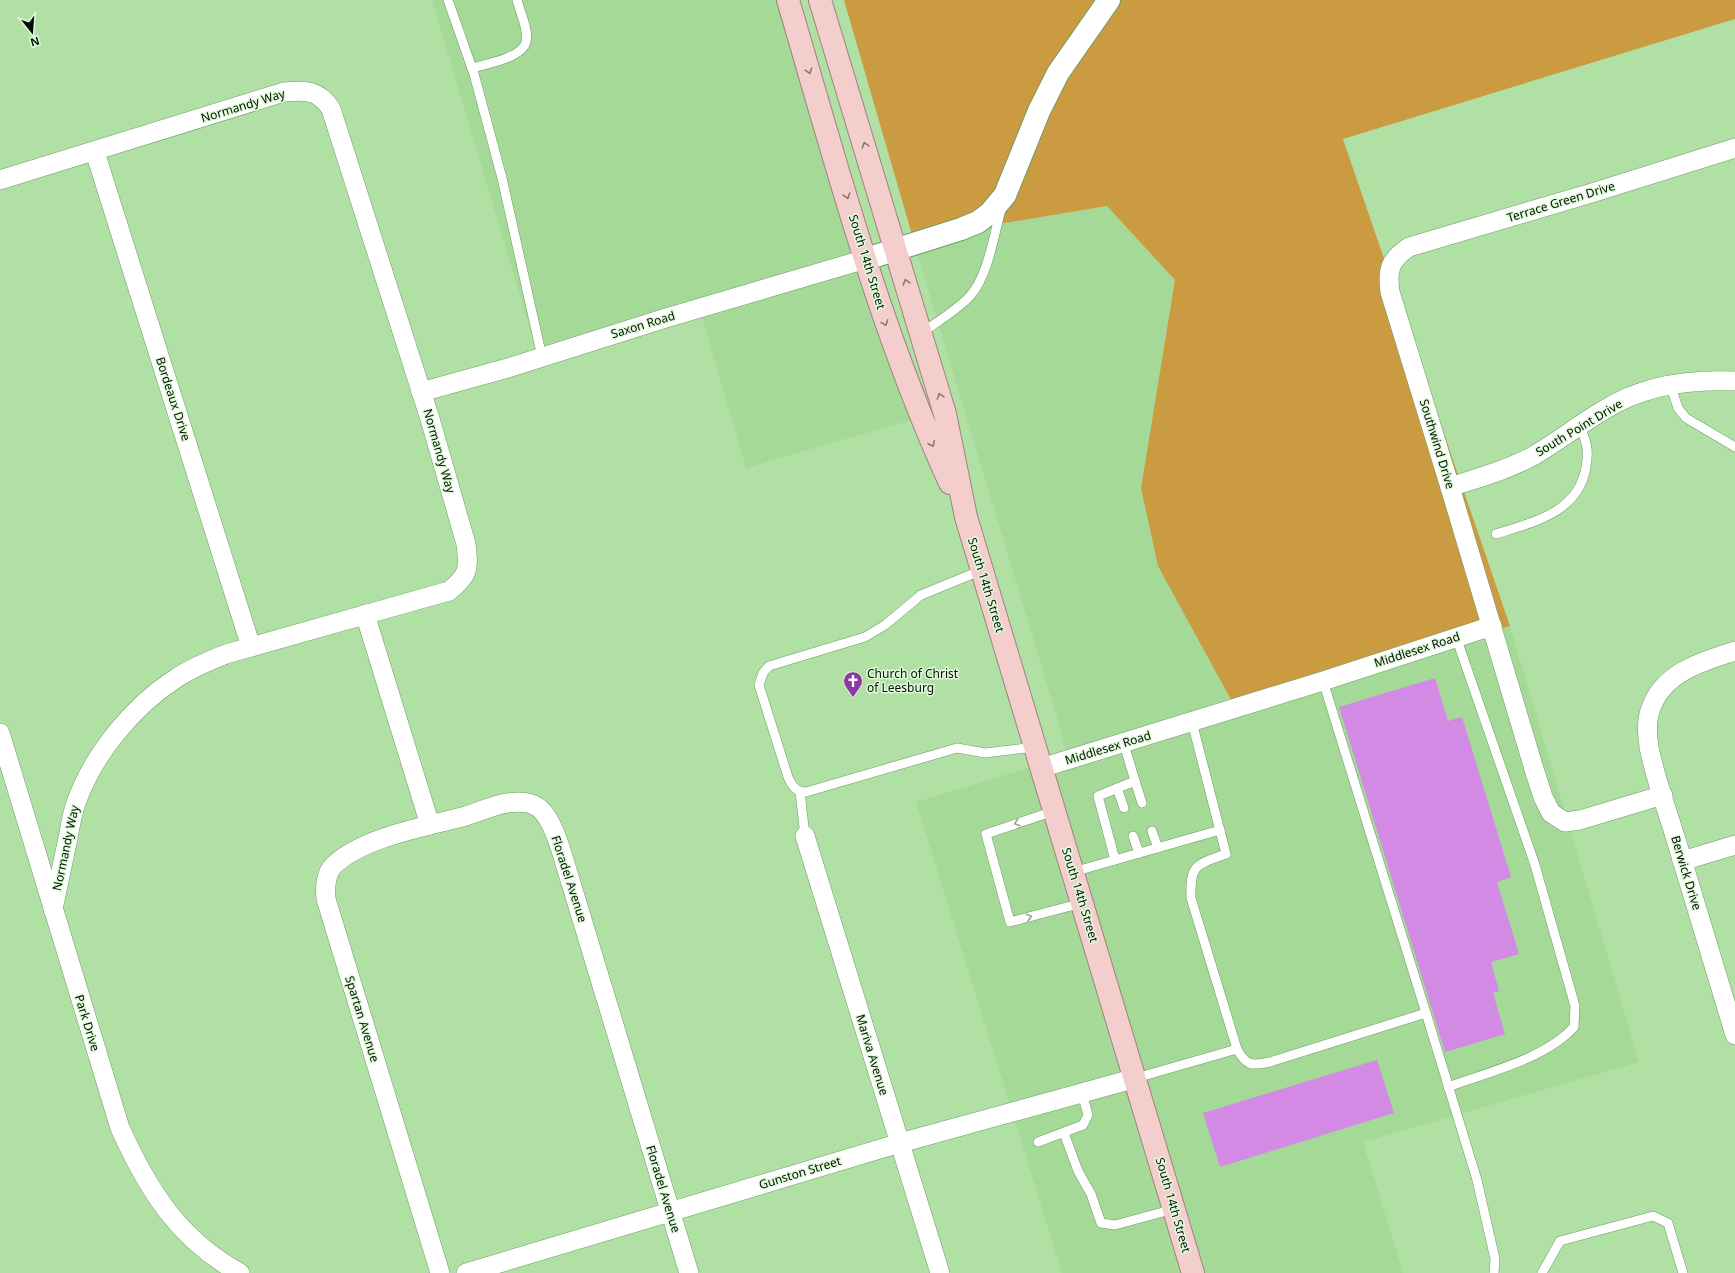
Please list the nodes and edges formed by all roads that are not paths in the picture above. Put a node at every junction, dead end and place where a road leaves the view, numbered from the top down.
1 (448, 0) edge
2 (517, 0) edge
3 (788, 0) edge
4 (820, 0) edge
5 (1109, 0) edge
6 (472, 68) junction
7 (1735, 148) edge
8 (95, 152) junction
9 (0, 180) edge
10 (1005, 195) junction
11 (896, 249) junction
12 (866, 259) junction
13 (1392, 262) joint
14 (921, 333) junction
15 (542, 357) junction
16 (1735, 381) edge
17 (1670, 384) junction
18 (421, 392) junction
19 (1579, 426) junction
20 (1735, 447) edge
21 (1450, 487) junction
22 (966, 517) junction
23 (1496, 534) dead end
24 (982, 570) junction
25 (366, 614) junction
26 (1492, 626) junction
27 (1456, 638) junction
28 (252, 647) junction
29 (1735, 651) edge
30 (1323, 681) junction
31 (1192, 722) junction
32 (0, 733) edge
33 (1124, 744) junction
34 (1035, 748) junction
35 (1041, 768) junction
36 (1136, 781) junction
37 (1117, 788) junction
38 (800, 792) junction
39 (1663, 795) junction
40 (1142, 802) dead end
41 (1124, 808) dead end
42 (1054, 811) junction
43 (430, 825) junction
44 (1220, 830) junction
45 (1152, 831) dead end
46 (805, 836) joint
47 (1133, 836) dead end
48 (1735, 845) edge
49 (1158, 848) junction
50 (1139, 853) junction
51 (1115, 860) junction
52 (1682, 861) junction
53 (1073, 872) junction
54 (1082, 903) junction
55 (53, 909) junction
56 (1426, 1013) junction
57 (1735, 1035) edge
58 (1237, 1049) junction
59 (1136, 1078) junction
60 (1448, 1086) junction
61 (1082, 1093) junction
62 (1064, 1133) junction
63 (1038, 1142) dead end
64 (900, 1143) junction
65 (1174, 1209) junction
66 (670, 1212) junction
67 (240, 1273) edge
68 (440, 1273) edge
69 (466, 1273) edge
70 (689, 1273) edge
71 (940, 1273) edge
72 (1193, 1273) edge
73 (1494, 1273) edge
74 (1542, 1273) edge
75 (1683, 1273) edge

1 - 6 lane
2 - 6 lane
3 -> 12 highway, South 14th Street
11 -> 4 highway, South 14th Street
5 - 10 street
6 - 15 lane
7 - 13 street, Terrace Green Drive
8 - 9 street, Normandy Way
8 - 18 street, Normandy Way
8 - 28 street, Bordeaux Drive
10 - 11 street
10 - 14 lane
11 - 12 street
14 -> 11 highway, South 14th Street
12 - 15 street, Saxon Road
12 -> 22 highway, South 14th Street
13 - 21 street, Southwind Drive
22 -> 14 highway, South 14th Street
15 - 18 street, Saxon Road
16 - 17 street, South Point Drive
17 - 19 street, South Point Drive
17 - 20 lane
18 - 25 street, Normandy Way
19 - 21 street, South Point Drive
19 - 23 lane
21 - 26 street, Southwind Drive
22 - 24 highway, South 14th Street
24 - 34 highway, South 14th Street
24 - 38 lane
25 - 28 street, Normandy Way
25 - 43 street
26 - 27 street, Middlesex Road
26 - 39 street
27 - 30 street, Middlesex Road
27 - 60 lane
28 - 55 street, Normandy Way
29 - 39 street, Berwick Drive
30 - 31 street, Middlesex Road
30 - 56 lane
31 - 33 street, Middlesex Road
31 - 44 lane
32 - 55 street, Park Drive
33 - 35 street, Middlesex Road
33 - 36 lane
34 - 35 highway, South 14th Street
34 - 38 lane
35 - 42 highway, South 14th Street
36 - 37 lane
36 - 40 lane
37 - 41 lane
37 - 51 lane
38 - 46 lane
39 - 52 street, Berwick Drive
42 - 53 highway, South 14th Street
42 -> 54 lane
43 - 66 street, Floradel Avenue
43 - 68 street, Spartan Avenue
44 - 49 lane
44 - 58 lane
45 - 49 lane
46 - 64 street, Mariva Avenue
47 - 50 lane
48 - 52 street
49 - 50 lane
50 - 51 lane
51 - 53 lane
52 - 57 street, Berwick Drive
53 - 54 highway, South 14th Street
54 - 59 highway, South 14th Street
55 - 67 street, Park Drive
56 - 58 lane
56 - 60 lane
58 - 59 lane
59 - 61 street, Gunston Street
59 - 65 highway, South 14th Street
60 - 73 lane
61 - 62 lane
61 - 64 street, Gunston Street
62 - 63 lane
62 - 65 lane
64 - 66 street, Gunston Street
64 - 71 street, Mariva Avenue
65 - 72 highway, South 14th Street
66 - 69 street, Gunston Street
66 - 70 street, Floradel Avenue
74 - 75 lane

